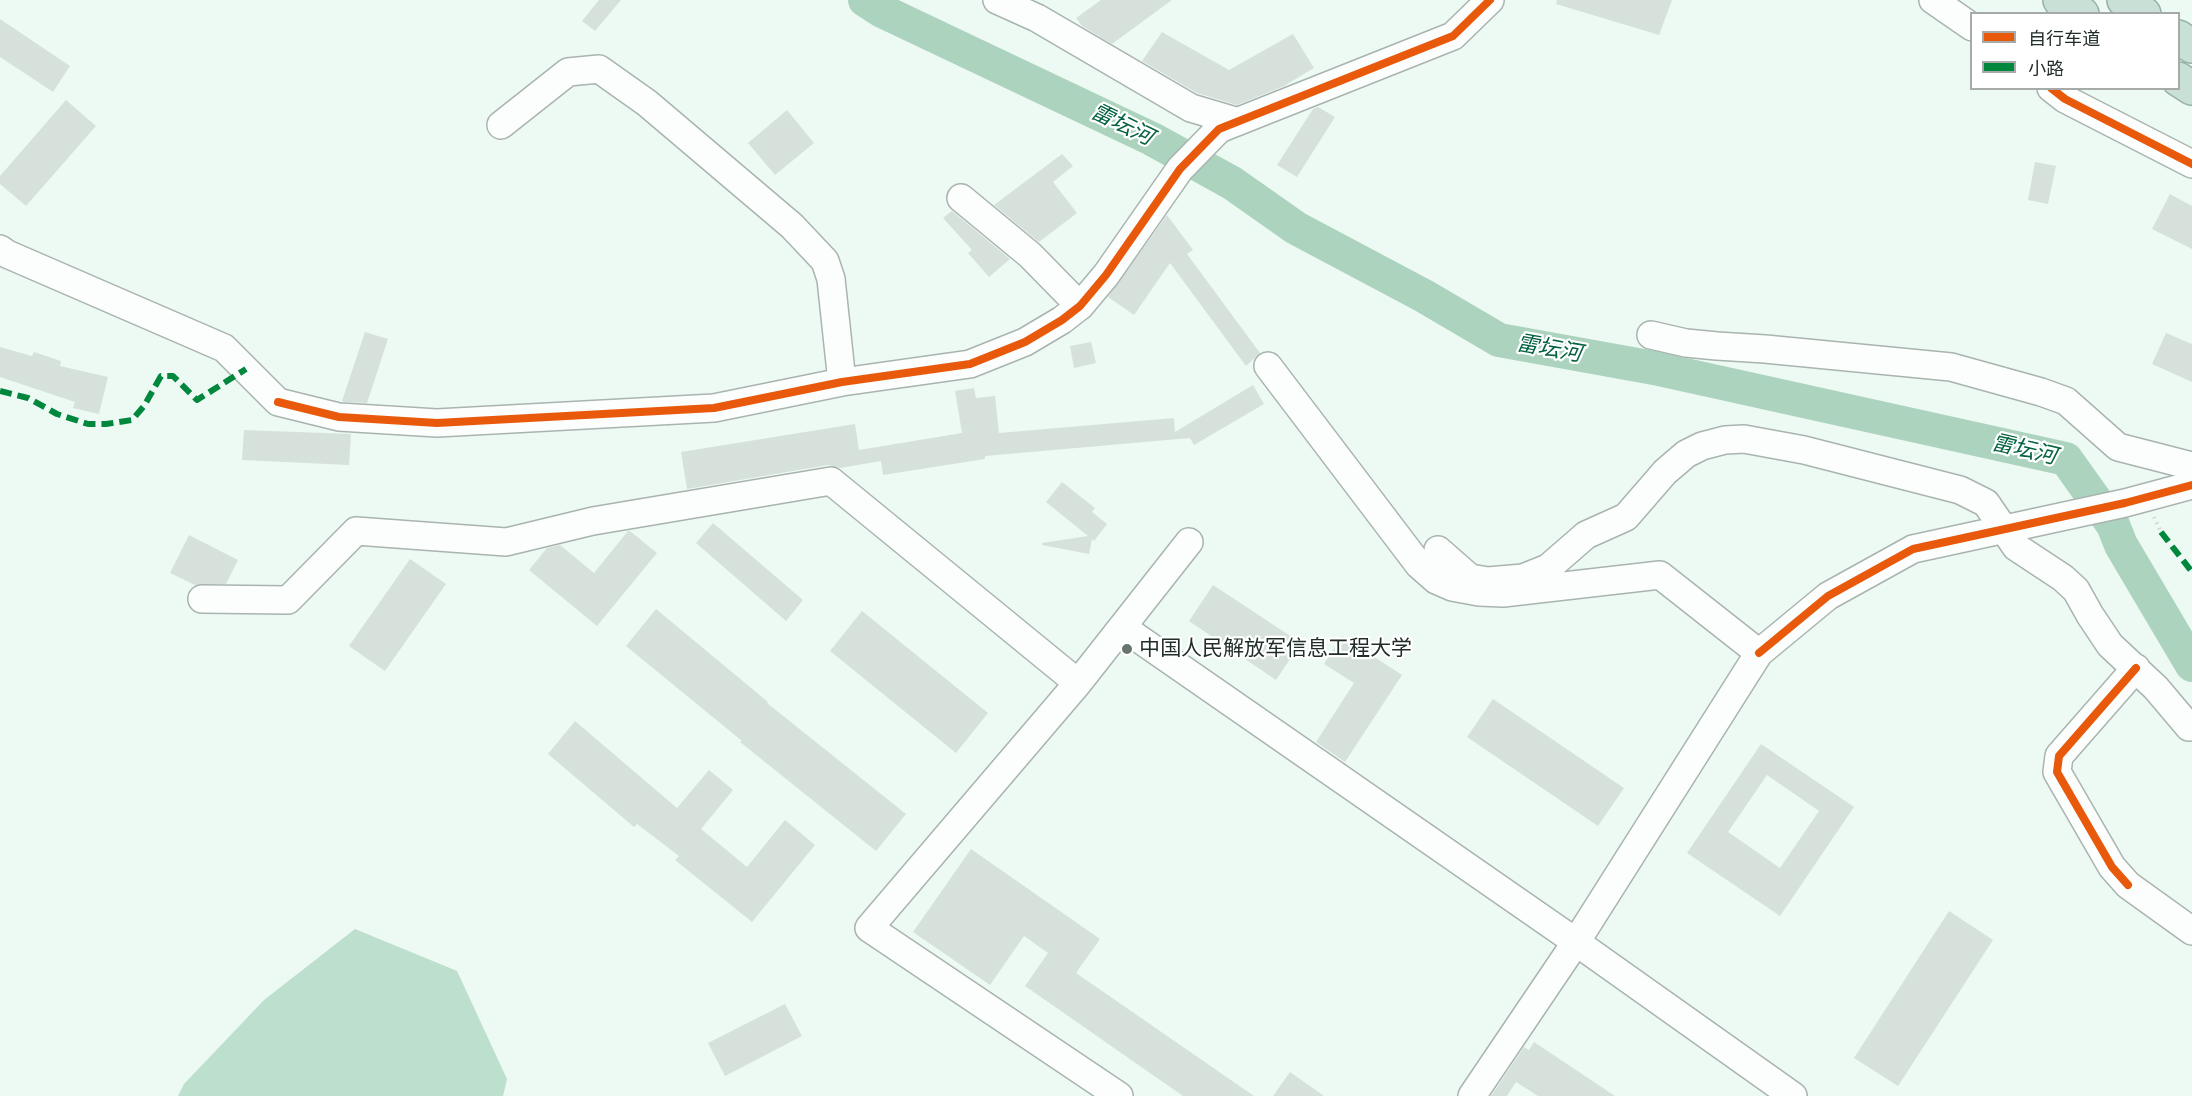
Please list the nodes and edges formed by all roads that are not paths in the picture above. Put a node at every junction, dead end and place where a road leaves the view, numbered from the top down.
1 (997, 0) edge
2 (1490, 0) edge
3 (1933, 0) edge
4 (2060, 0) edge
5 (2124, 0) edge
6 (2079, 12) edge
7 (2141, 12) edge
8 (1970, 26) edge
9 (2054, 90) edge
10 (501, 125) dead end
11 (1227, 125) junction
12 (2192, 165) edge
13 (961, 198) dead end
14 (0, 249) edge
15 (1080, 306) junction
16 (1651, 334) dead end
17 (1268, 366) dead end
18 (842, 382) junction
19 (2192, 475) edge
20 (2192, 485) edge
21 (2005, 529) junction
22 (1189, 542) dead end
23 (1438, 550) dead end
24 (202, 598) dead end
25 (1122, 627) junction
26 (1759, 653) junction
27 (2136, 668) junction
28 (1078, 682) junction
29 (2189, 727) dead end
30 (2192, 931) edge
31 (1576, 942) junction
32 (1119, 1096) edge
33 (1472, 1096) edge
34 (1793, 1096) edge

1 - 11 street
2 - 11 street
3 - 8 street
4 - 6 highway
5 - 7 highway
9 - 12 street
10 - 18 street
11 - 15 street
13 - 15 street
14 - 18 street
15 - 18 street
16 - 19 street
17 - 26 street
20 - 21 street
21 - 23 street
21 - 26 street
21 - 27 street
22 - 25 street
24 - 28 street
25 - 28 street
25 - 31 street
26 - 31 street
27 - 29 street
27 - 30 street
28 - 32 street
31 - 33 street
31 - 34 street

